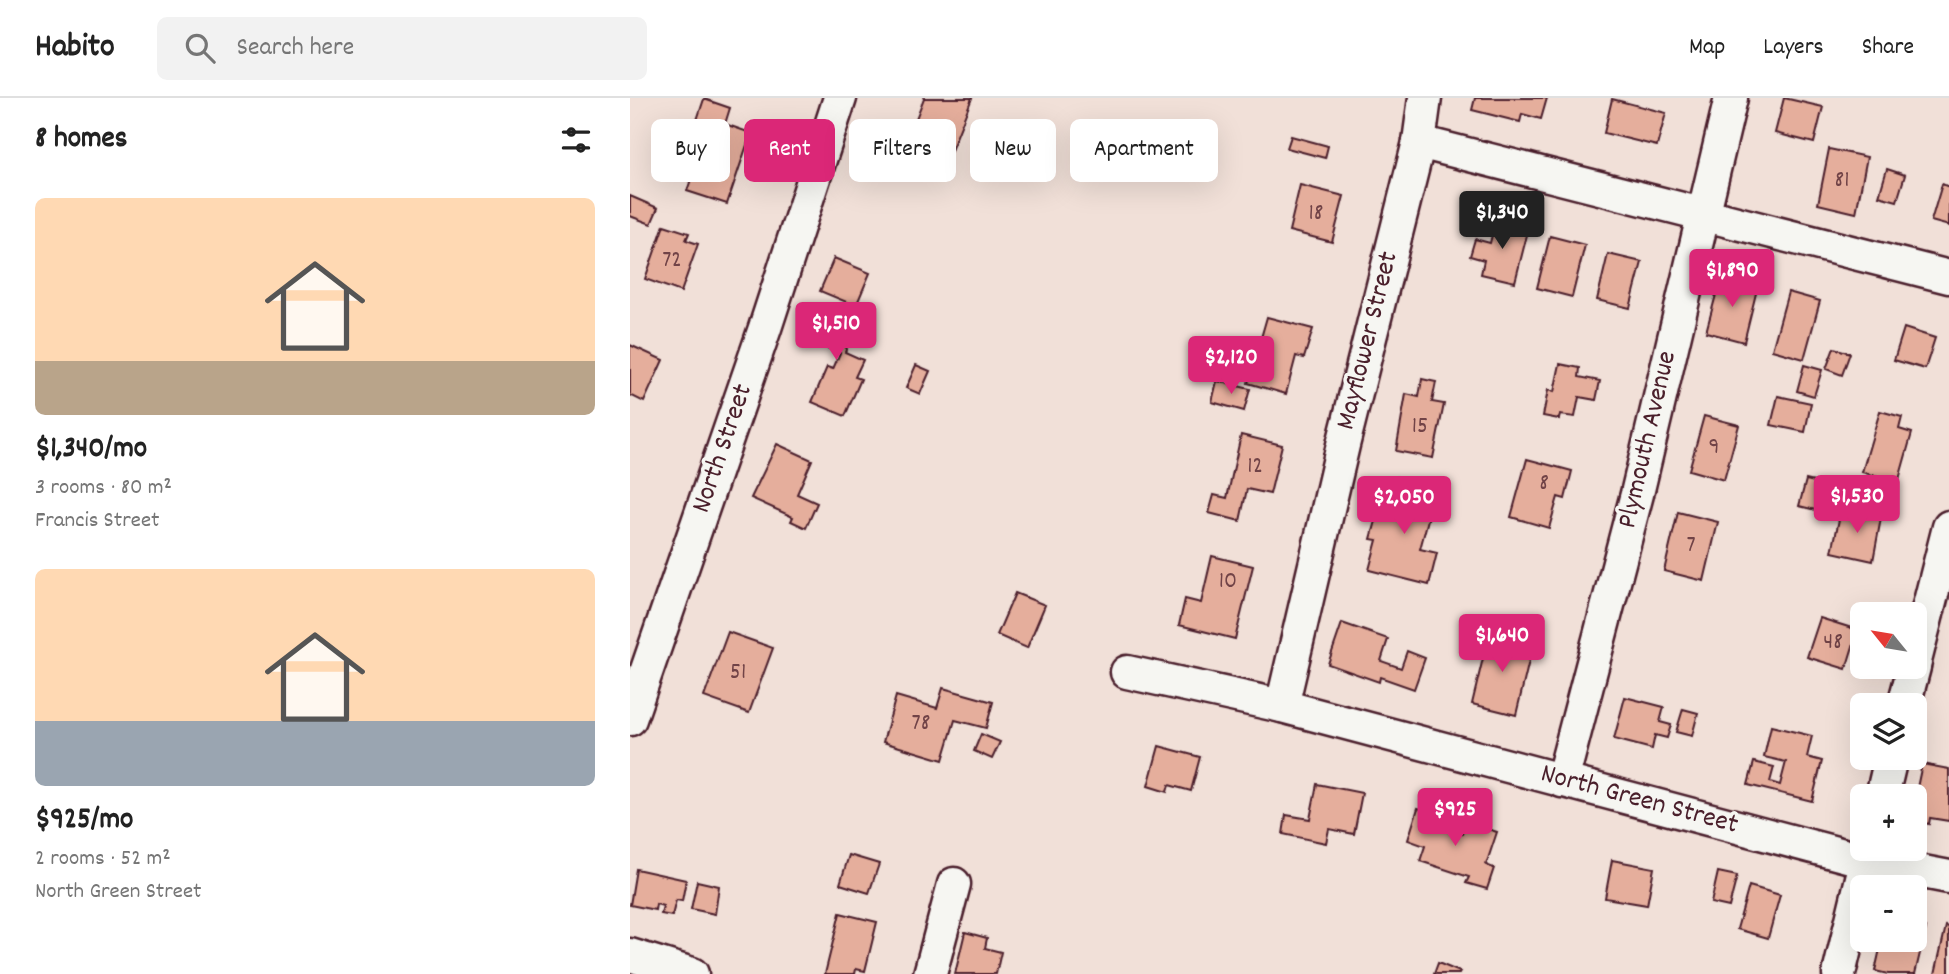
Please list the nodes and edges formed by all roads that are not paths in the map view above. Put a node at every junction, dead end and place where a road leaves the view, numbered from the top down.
1 (840, 98) edge
2 (1425, 98) edge
3 (1731, 98) edge
4 (1419, 142) junction
5 (1702, 214) junction
6 (1949, 277) edge
7 (1949, 527) edge
8 (1927, 614) edge
9 (1127, 672) dead end
10 (1282, 706) junction
11 (630, 719) edge
12 (1562, 781) junction
13 (1850, 851) edge
14 (1866, 861) edge
15 (1889, 861) edge
16 (1949, 877) edge
17 (954, 884) dead end
18 (630, 955) edge
19 (692, 974) edge
20 (930, 974) edge
21 (1839, 974) edge

1 - 11 street, North Street
2 - 4 street, Mayflower Street
3 - 5 street, Plymouth Avenue
4 - 5 street
4 - 10 street, Mayflower Street
5 - 6 street
5 - 12 street, Plymouth Avenue
7 - 8 street
9 - 10 street, North Green Street
10 - 12 street, North Green Street
12 - 13 street, North Green Street
14 - 21 street
15 - 16 street, North Green Street
17 - 20 street
18 - 19 street

